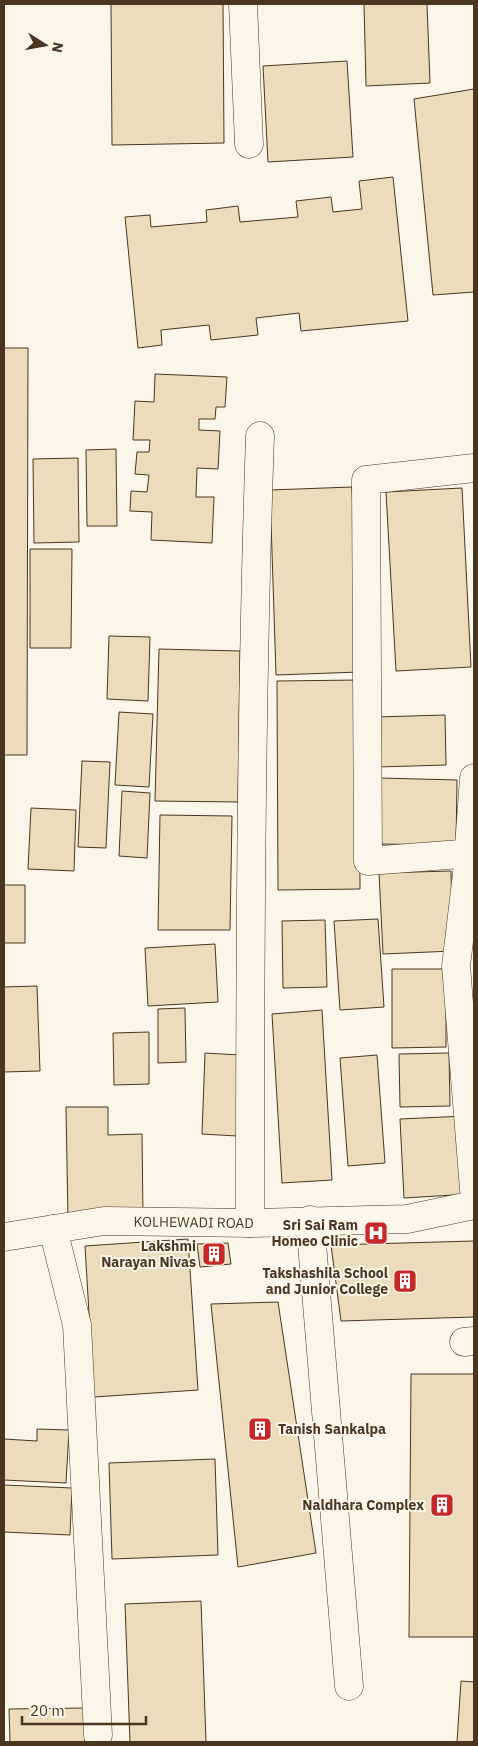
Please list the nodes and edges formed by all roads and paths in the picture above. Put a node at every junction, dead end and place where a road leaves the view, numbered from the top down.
1 (243, 4) edge
2 (249, 144) dead end
3 (260, 436) dead end
4 (474, 468) edge
5 (474, 778) edge
6 (472, 853) edge
7 (474, 1189) edge
8 (474, 1204) edge
9 (310, 1220) junction
10 (250, 1223) junction
11 (53, 1229) junction
12 (4, 1237) edge
13 (349, 1686) dead end
14 (98, 1735) dead end

1 - 2 street
3 - 10 street
4 - 6 street
5 - 6 street
6 - 7 street
8 - 9 street, KOLHEWADI ROAD
9 - 10 street, KOLHEWADI ROAD
9 - 13 street
10 - 11 street, KOLHEWADI ROAD
11 - 12 street, KOLHEWADI ROAD
11 - 14 street

